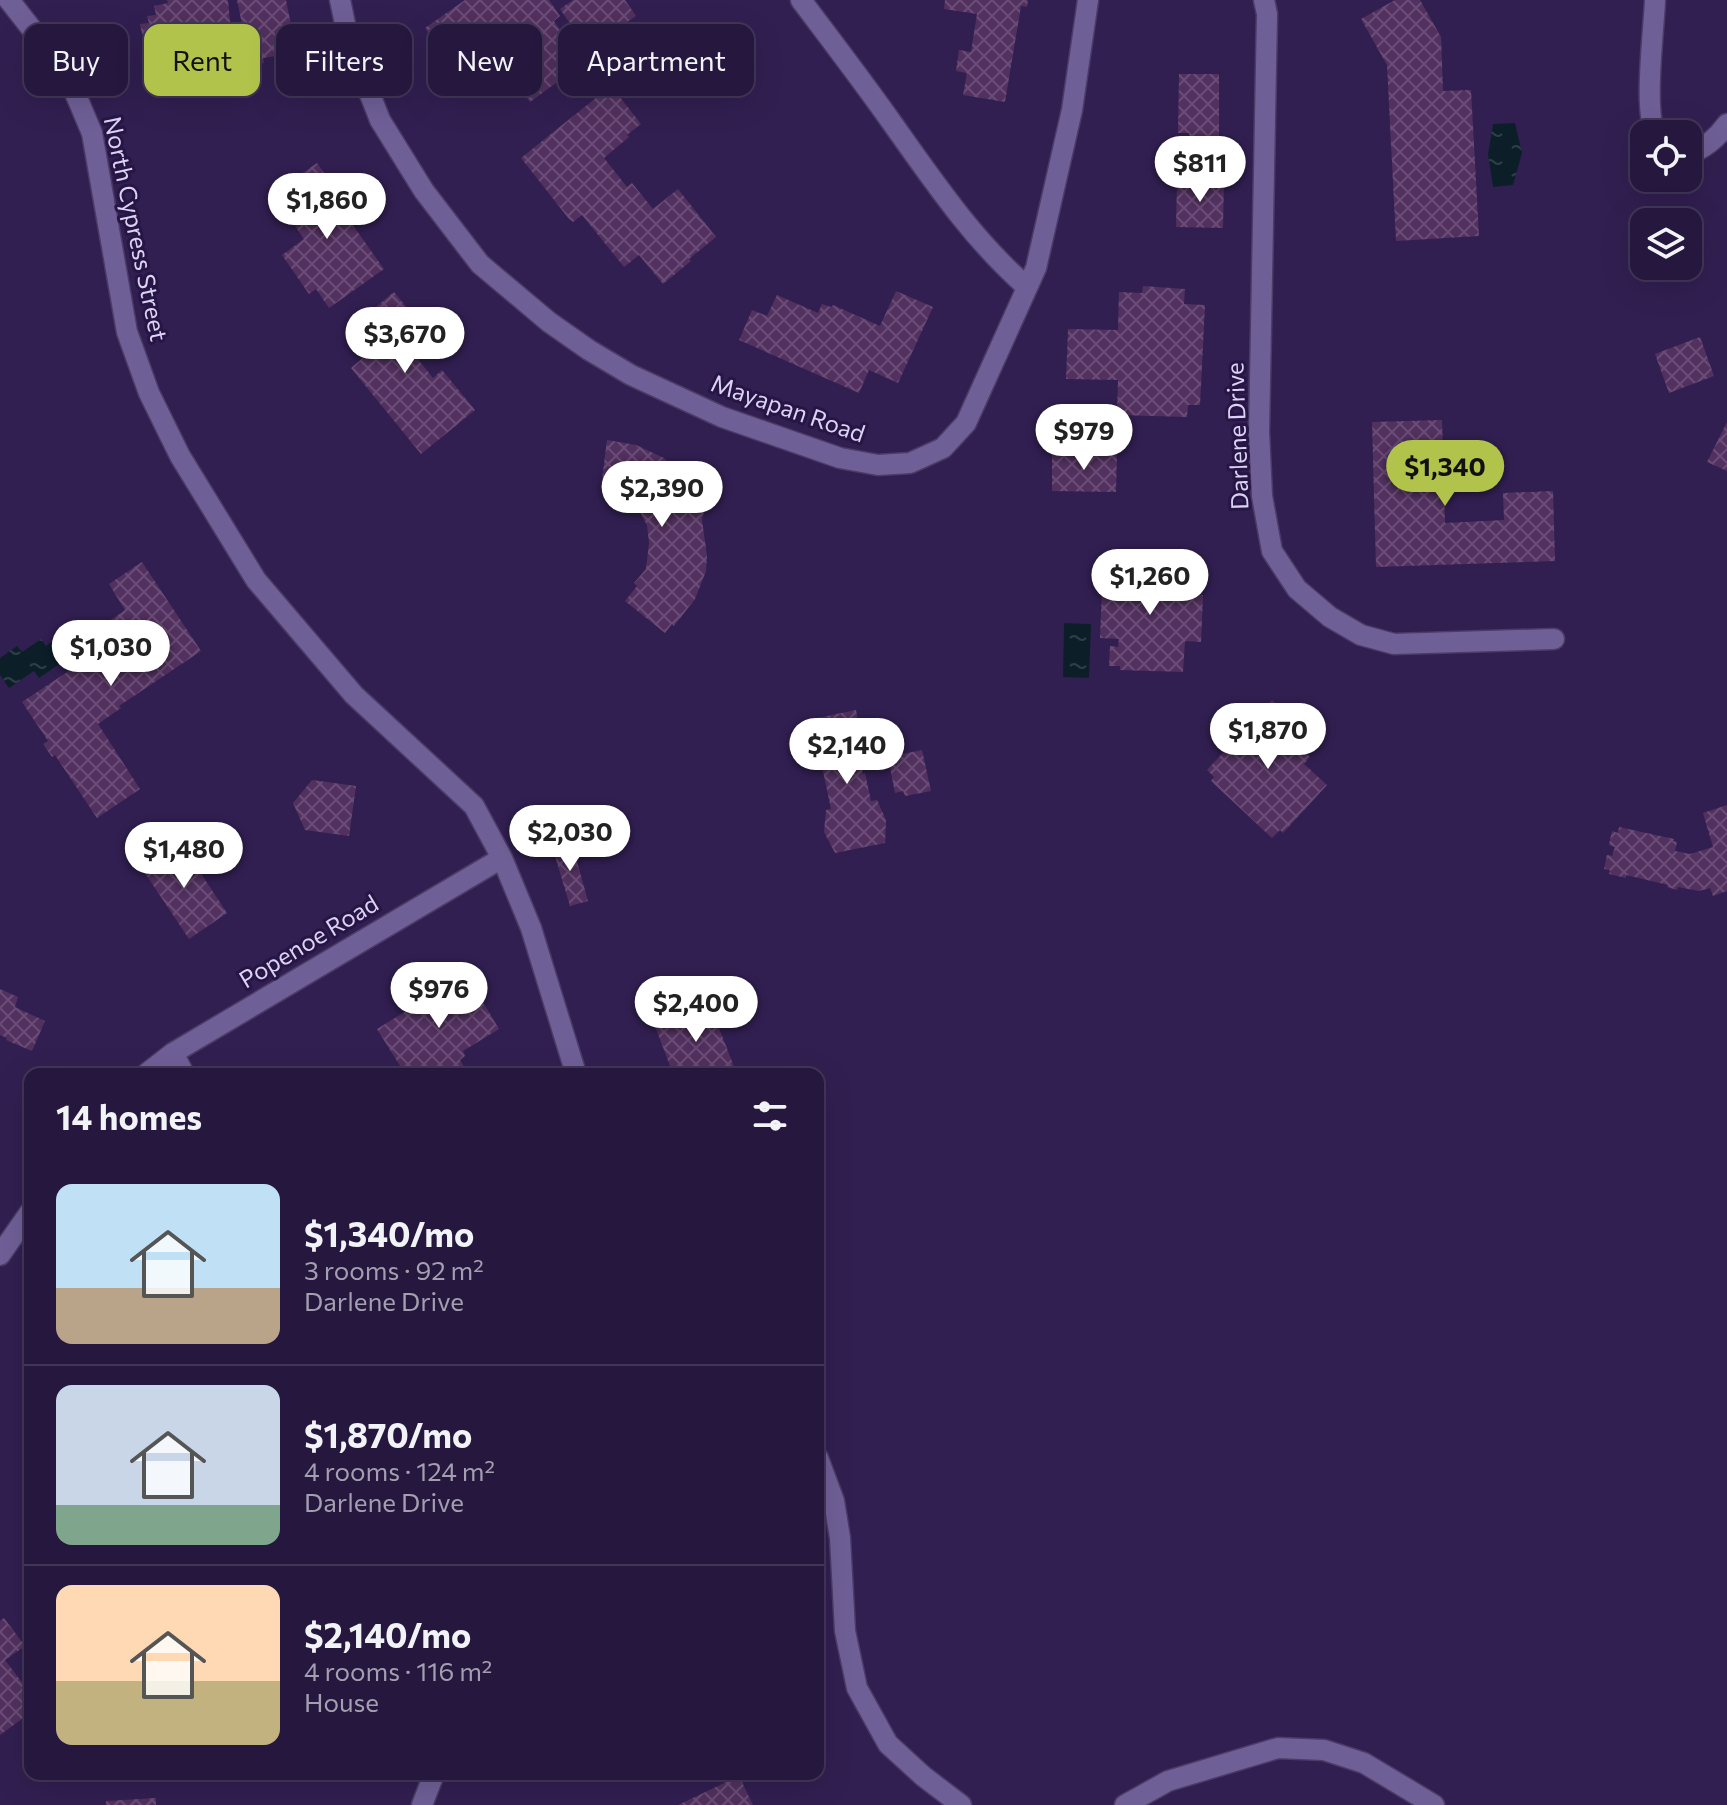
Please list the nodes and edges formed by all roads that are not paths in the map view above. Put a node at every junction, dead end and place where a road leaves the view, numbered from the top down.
1 (9, 0) edge
2 (340, 0) edge
3 (801, 0) edge
4 (1088, 0) edge
5 (1264, 0) edge
6 (1655, 0) edge
7 (1651, 120) edge
8 (1727, 124) edge
9 (1702, 147) edge
10 (1027, 287) junction
11 (1554, 639) dead end
12 (502, 858) junction
13 (173, 1053) junction
14 (154, 1068) edge
15 (181, 1068) edge
16 (574, 1068) edge
17 (24, 1221) edge
18 (0, 1255) edge
19 (824, 1474) edge
20 (432, 1780) edge
21 (422, 1805) edge
22 (961, 1805) edge
23 (1125, 1805) edge
24 (1434, 1805) edge

1 - 12 street, North Cypress Street
2 - 10 street, Mayapan Road
3 - 10 street
4 - 10 street, Mayapan Road
5 - 11 street, Darlene Drive
6 - 7 street
8 - 9 street
12 - 13 street, Popenoe Road
12 - 16 street, North Cypress Street
13 - 14 street, Popenoe Road
13 - 15 street
17 - 18 street
19 - 22 street
20 - 21 street
23 - 24 street

